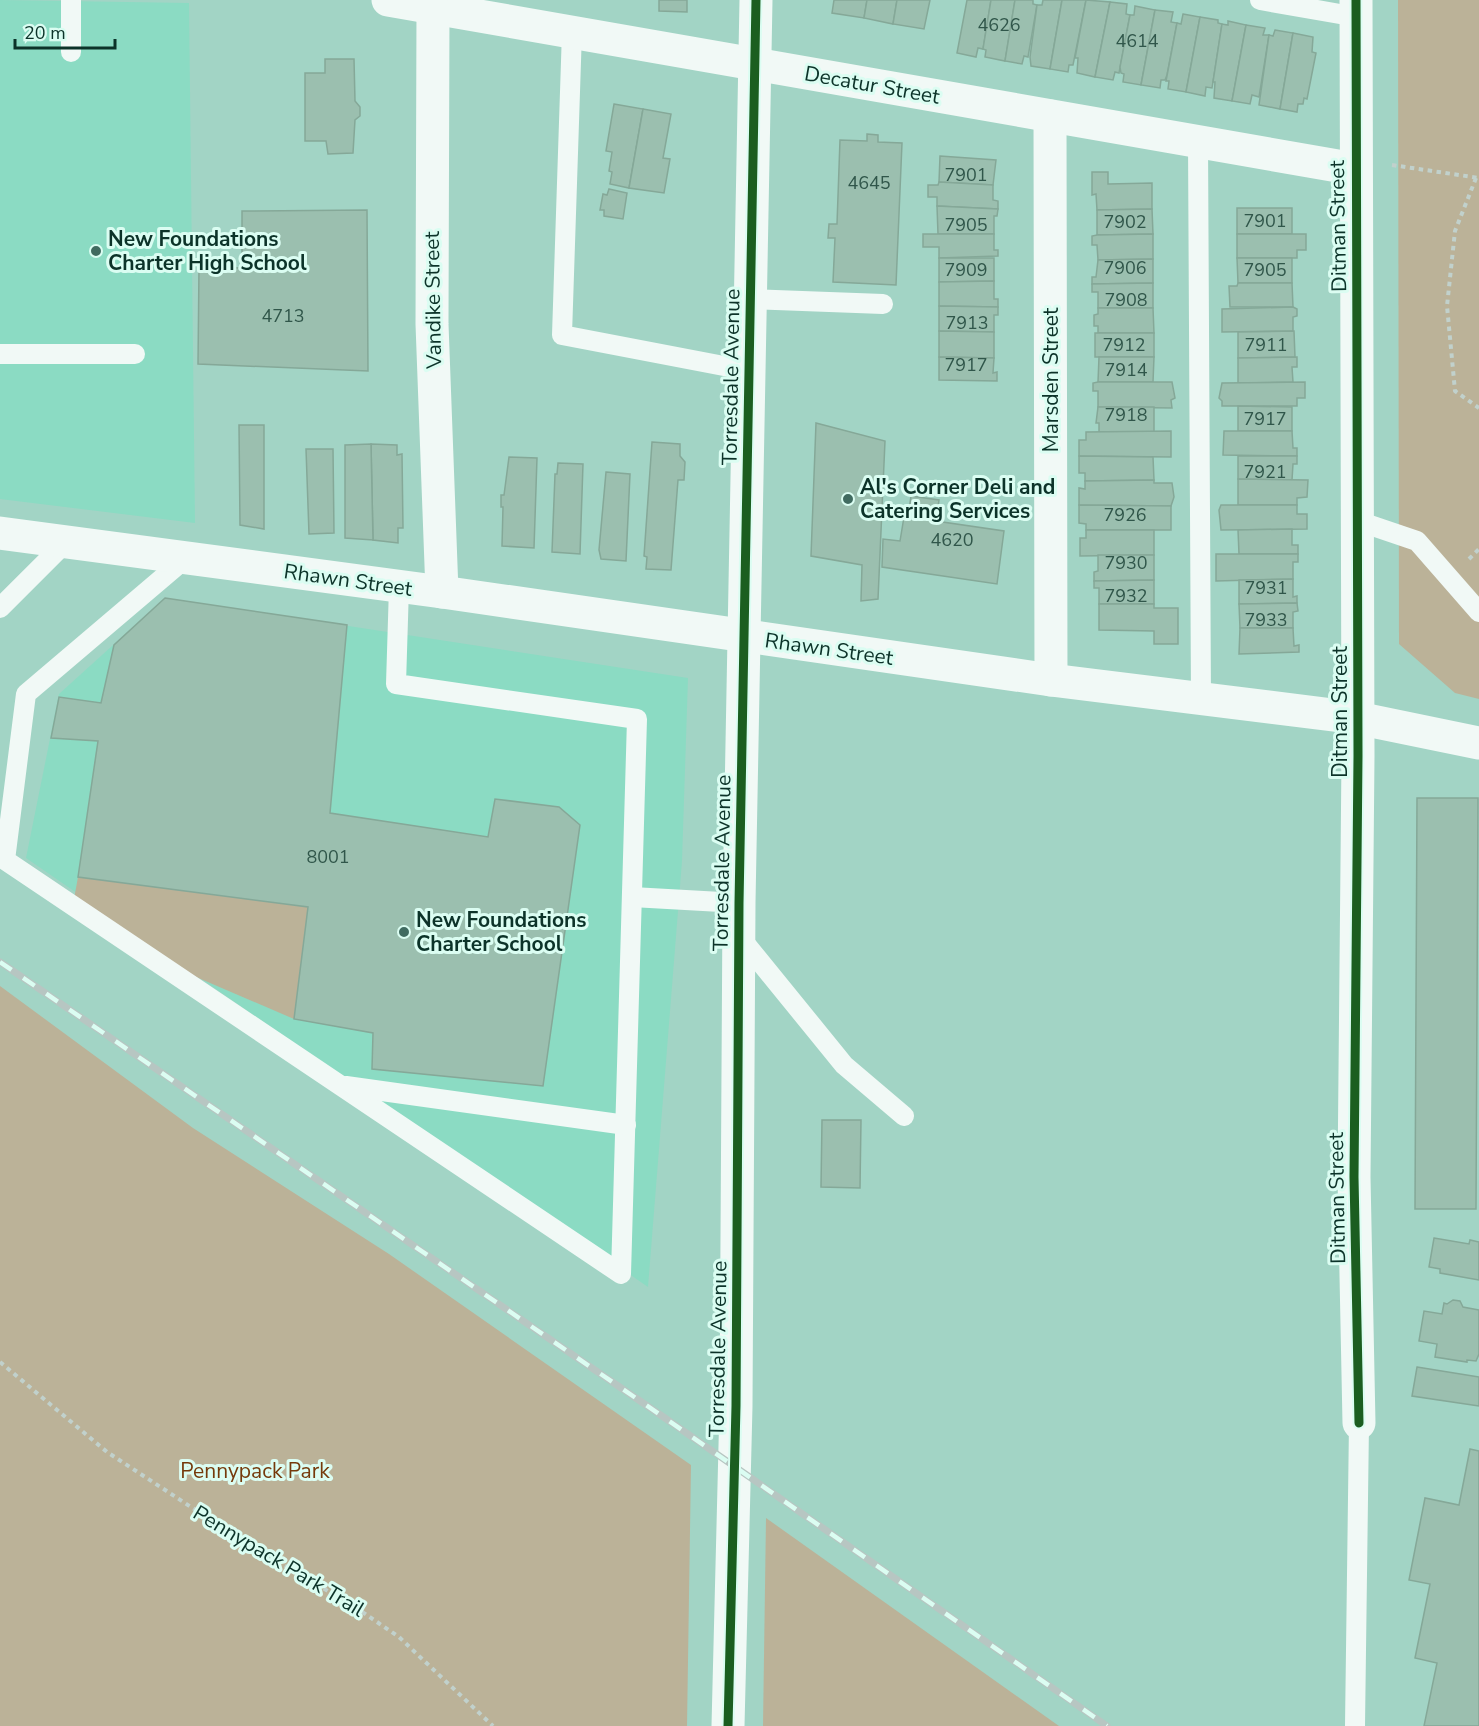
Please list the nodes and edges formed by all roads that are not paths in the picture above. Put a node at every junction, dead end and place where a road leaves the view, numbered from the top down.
1 (71, 0) edge
2 (388, 0) edge
3 (756, 0) edge
4 (1260, 0) edge
5 (433, 8) junction
6 (1357, 8) edge
7 (572, 31) junction
8 (71, 52) dead end
9 (754, 63) junction
10 (1050, 116) junction
11 (1198, 142) junction
12 (1355, 169) junction
13 (751, 299) junction
14 (883, 304) dead end
15 (0, 354) edge
16 (135, 354) dead end
17 (750, 371) junction
18 (1358, 521) junction
19 (0, 533) edge
20 (66, 542) junction
21 (186, 558) junction
22 (399, 587) junction
23 (442, 592) junction
24 (0, 608) edge
25 (1479, 612) edge
26 (744, 636) junction
27 (1051, 680) junction
28 (1201, 699) junction
29 (1358, 718) junction
30 (1479, 743) edge
31 (632, 897) junction
32 (739, 903) junction
33 (739, 936) junction
34 (341, 1086) junction
35 (904, 1116) dead end
36 (626, 1125) junction
37 (1359, 1423) joint
38 (728, 1726) edge
39 (1355, 1726) edge

1 - 8 lane
2 - 5 street, Decatur Street
3 - 9 street, Torresdale Avenue
4 - 6 lane
5 - 7 street, Decatur Street
5 - 23 street, Vandike Street
6 - 12 street, Ditman Street
7 - 9 street, Decatur Street
7 - 17 lane
9 - 10 street, Decatur Street
9 - 13 street, Torresdale Avenue
10 - 11 street, Decatur Street
10 - 27 street, Marsden Street
11 - 12 street, Decatur Street
11 - 28 lane
12 - 18 street, Ditman Street
13 - 14 lane
13 - 17 street, Torresdale Avenue
15 - 16 lane
17 - 26 street, Torresdale Avenue
18 - 25 lane
18 - 29 street, Ditman Street
19 - 20 street, Rhawn Street
20 - 21 street, Rhawn Street
20 - 24 lane
21 - 22 street, Rhawn Street
21 - 34 lane
22 - 23 street, Rhawn Street
22 - 31 lane
23 - 26 street, Rhawn Street
26 - 27 street, Rhawn Street
26 - 32 street, Torresdale Avenue
27 - 28 street, Rhawn Street
28 - 29 street, Rhawn Street
29 - 30 street, Rhawn Street
29 - 37 street, Ditman Street
31 - 32 lane
31 - 36 lane
32 - 33 street, Torresdale Avenue
33 - 35 lane
33 - 38 street, Torresdale Avenue
34 - 36 lane
34 - 36 lane
37 - 39 lane

